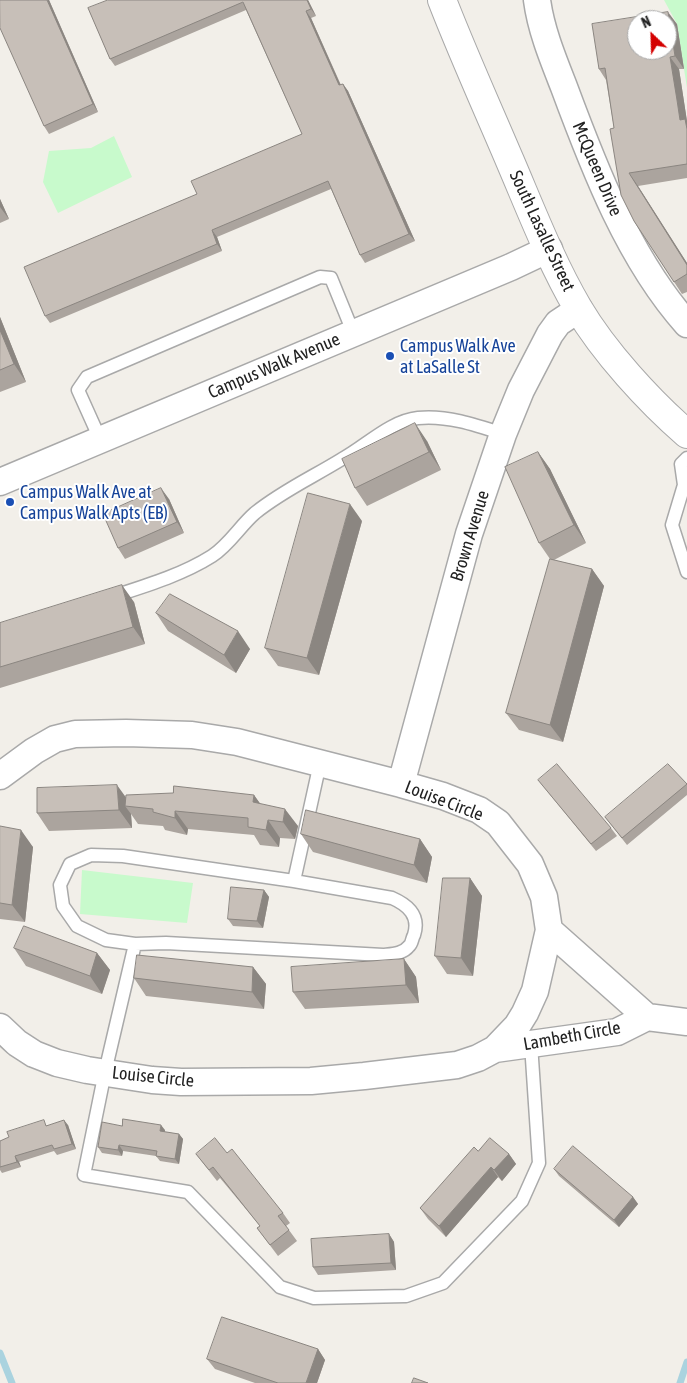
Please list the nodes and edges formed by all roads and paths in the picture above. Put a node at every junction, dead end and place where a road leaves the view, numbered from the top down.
1 (442, 0) edge
2 (537, 0) edge
3 (549, 249) junction
4 (579, 309) junction
5 (687, 324) edge
6 (353, 332) junction
7 (503, 434) junction
8 (687, 434) edge
9 (100, 439) junction
10 (687, 458) edge
11 (0, 482) edge
12 (687, 572) edge
13 (98, 601) edge
14 (320, 764) junction
15 (0, 776) edge
16 (401, 784) junction
17 (294, 881) junction
18 (549, 930) junction
19 (135, 944) junction
20 (647, 1017) junction
21 (687, 1022) edge
22 (0, 1027) edge
23 (531, 1044) junction
24 (495, 1049) junction
25 (105, 1072) junction

1 - 3 street, South Lasalle Street
2 - 5 street, McQueen Drive
3 - 4 street, South Lasalle Street
3 - 6 street, Campus Walk Avenue
4 - 7 street, Brown Avenue
4 - 8 street, South Lasalle Street
6 - 9 street, Campus Walk Avenue
6 - 9 lane
7 - 13 lane
7 - 16 street, Brown Avenue
9 - 11 street, Campus Walk Avenue
10 - 12 lane
14 - 15 street, Louise Circle
14 - 16 street, Louise Circle
14 - 17 lane
16 - 18 street, Louise Circle
17 - 19 lane
17 - 19 lane
18 - 20 street, Lambeth Circle
18 - 24 street, Louise Circle
19 - 25 lane
20 - 21 street
20 - 23 street, Lambeth Circle
22 - 25 street, Louise Circle
23 - 24 street, Lambeth Circle
23 - 25 lane
24 - 25 street, Louise Circle

